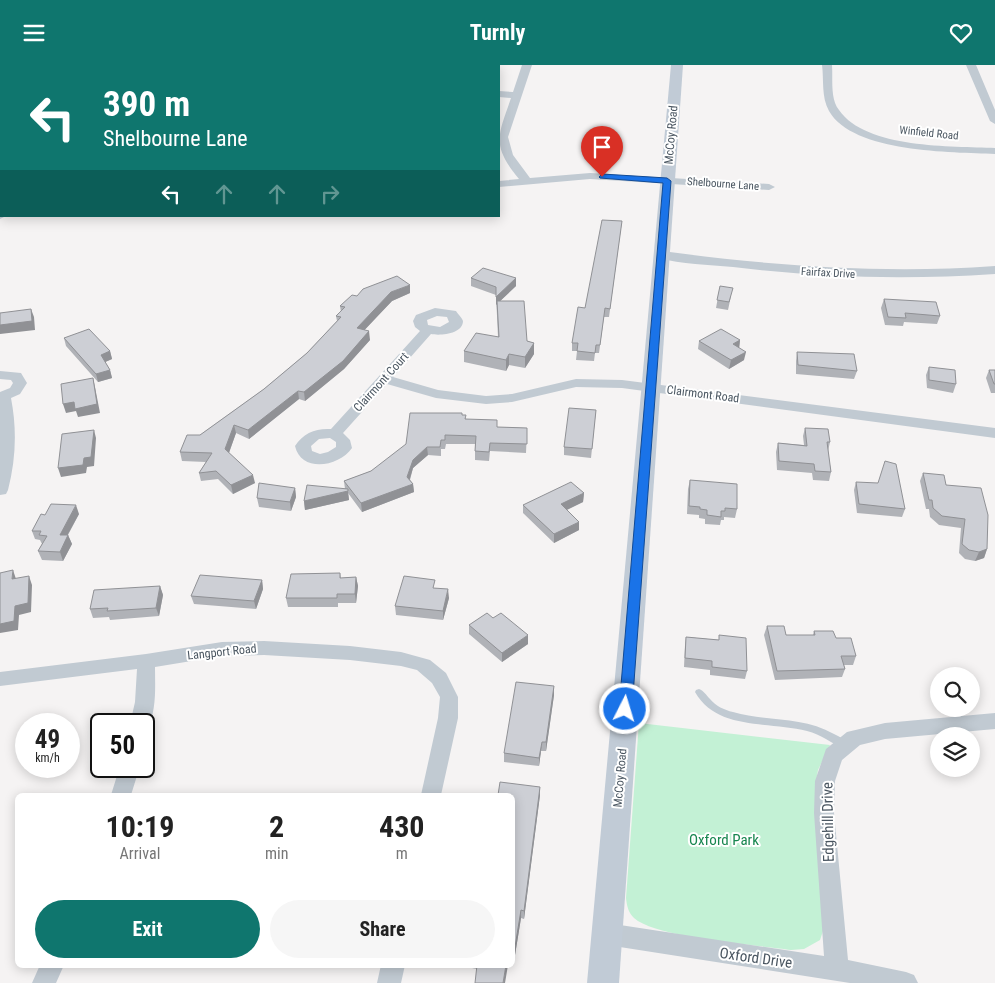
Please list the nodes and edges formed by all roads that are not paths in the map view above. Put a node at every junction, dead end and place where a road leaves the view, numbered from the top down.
1 (527, 65) edge
2 (677, 65) edge
3 (827, 65) edge
4 (971, 65) edge
5 (500, 94) edge
6 (516, 95) junction
7 (995, 121) edge
8 (995, 151) edge
9 (527, 181) junction
10 (667, 181) junction
11 (500, 184) edge
12 (769, 187) dead end
13 (662, 255) junction
14 (995, 270) edge
15 (428, 330) dead end
16 (0, 375) edge
17 (384, 379) junction
18 (652, 387) junction
19 (1, 397) edge
20 (995, 433) edge
21 (334, 434) dead end
22 (0, 489) edge
23 (146, 661) junction
24 (0, 679) edge
25 (699, 692) dead end
26 (142, 713) edge
27 (995, 721) edge
28 (845, 745) junction
29 (126, 778) edge
30 (122, 793) edge
31 (431, 793) edge
32 (607, 934) junction
33 (51, 968) edge
34 (392, 968) edge
35 (837, 969) junction
36 (44, 983) edge
37 (389, 983) edge
38 (602, 983) edge
39 (906, 983) edge

1 - 6 street
2 - 10 main road, McCoy Road
3 - 8 street, Winfield Road
4 - 7 street
5 - 6 street
6 - 9 street
9 - 10 street, Shelbourne Lane
9 - 11 street, Shelbourne Lane
10 - 12 street, Shelbourne Lane
10 - 13 main road, McCoy Road
13 - 14 street, Fairfax Drive
13 - 18 main road, McCoy Road
15 - 17 street, Clairmont Court
16 - 19 street
17 - 18 street, Clairmont Road
17 - 21 street, Clairmont Court
18 - 20 street, Clairmont Road
18 - 32 main road, McCoy Road
19 - 22 street
23 - 24 street, Langport Road
23 - 26 street
23 - 31 street, Langport Road
25 - 28 lane
27 - 28 street, Edgehill Drive
28 - 35 street, Edgehill Drive
29 - 30 street
32 - 35 street, Oxford Drive
32 - 38 main road, McCoy Road
33 - 36 street
34 - 37 street
35 - 39 street, Oxford Drive

